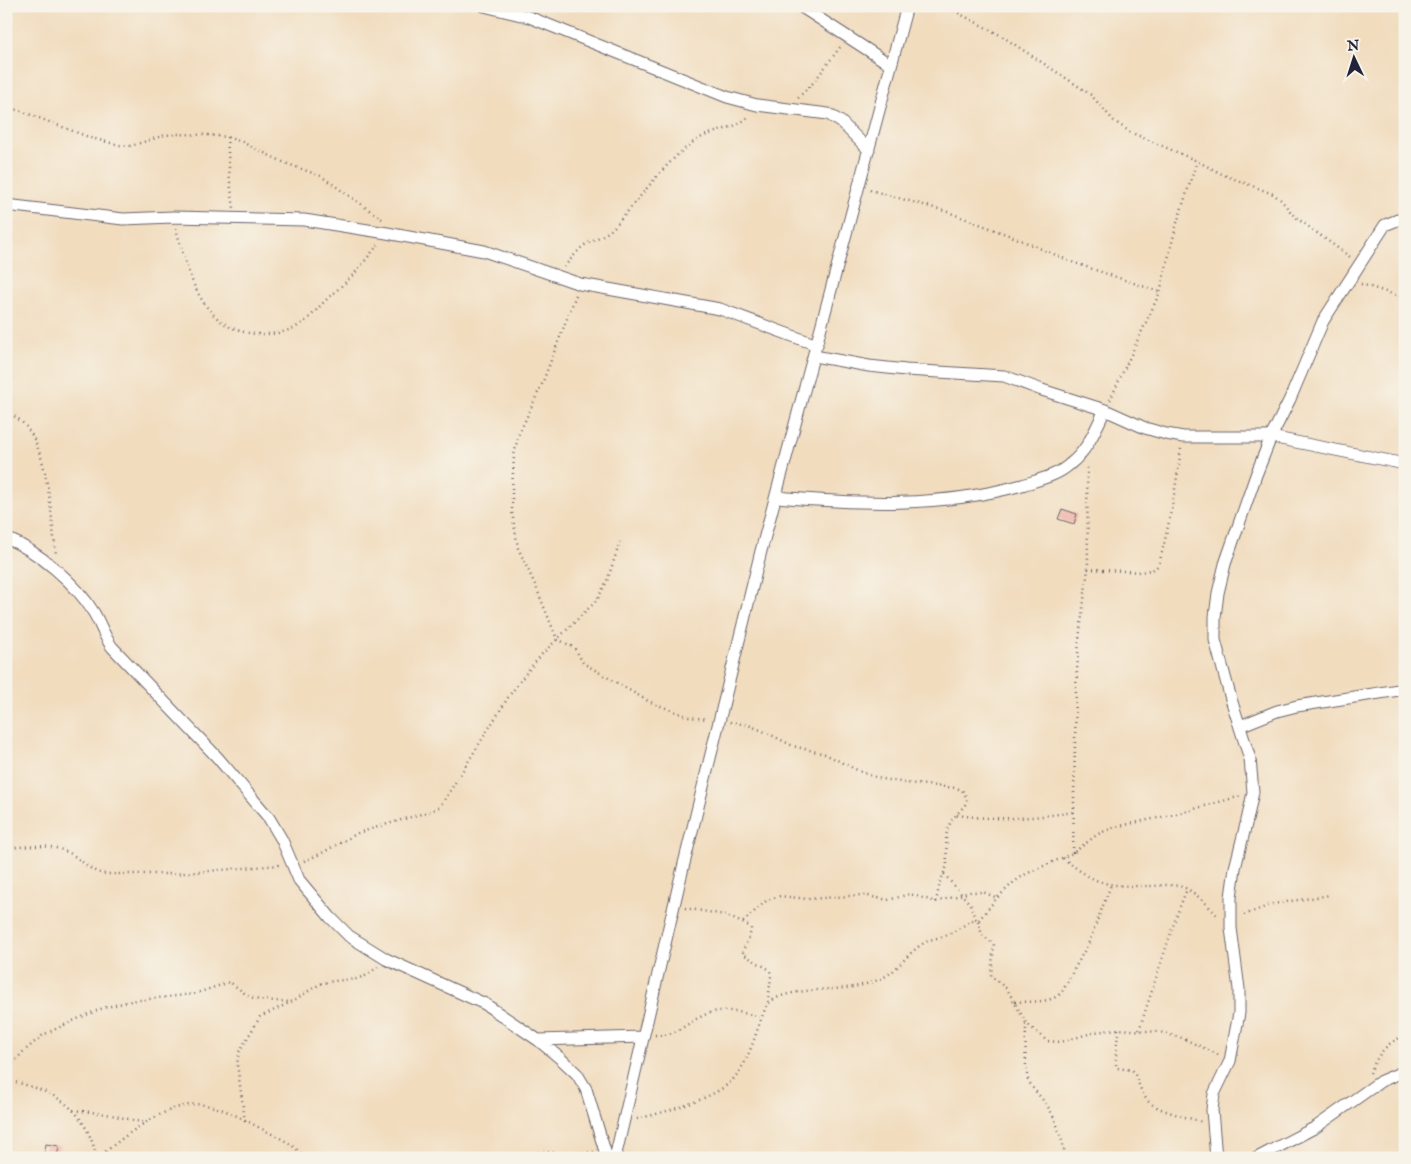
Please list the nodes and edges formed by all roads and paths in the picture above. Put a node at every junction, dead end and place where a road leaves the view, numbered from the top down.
1 (484, 6) edge
2 (800, 6) edge
3 (907, 6) edge
4 (945, 6) edge
5 (847, 38) junction
6 (891, 65) junction
7 (757, 105) junction
8 (6, 107) edge
9 (789, 108) junction
10 (227, 137) junction
11 (869, 150) junction
12 (1197, 161) junction
13 (859, 187) junction
14 (6, 205) edge
15 (172, 217) junction
16 (1405, 217) edge
17 (251, 220) junction
18 (383, 220) dead end
19 (387, 233) junction
20 (1361, 264) junction
21 (556, 275) junction
22 (1350, 280) junction
23 (580, 284) junction
24 (1160, 292) junction
25 (1405, 298) edge
26 (816, 350) junction
27 (6, 410) edge
28 (1105, 410) junction
29 (1182, 437) junction
30 (1271, 437) junction
31 (1087, 448) junction
32 (1405, 464) edge
33 (776, 497) junction
34 (6, 538) edge
35 (620, 542) dead end
36 (1088, 569) junction
37 (59, 572) junction
38 (557, 639) junction
39 (1405, 689) edge
40 (721, 720) junction
41 (1240, 726) junction
42 (1253, 792) junction
43 (1074, 812) junction
44 (957, 815) junction
45 (6, 848) edge
46 (1073, 853) junction
47 (1063, 858) junction
48 (291, 864) junction
49 (944, 874) junction
50 (1111, 885) junction
51 (1187, 889) junction
52 (962, 894) junction
53 (1330, 895) dead end
54 (998, 898) junction
55 (936, 902) junction
56 (674, 906) junction
57 (977, 920) junction
58 (743, 922) junction
59 (1231, 924) junction
60 (386, 959) junction
61 (291, 1002) junction
62 (1015, 1002) junction
63 (767, 1004) junction
64 (761, 1018) junction
65 (1026, 1023) junction
66 (1118, 1029) junction
67 (1139, 1030) junction
68 (643, 1035) junction
69 (1405, 1036) edge
70 (538, 1040) junction
71 (1230, 1061) junction
72 (6, 1071) edge
73 (1405, 1071) edge
74 (6, 1080) edge
75 (1362, 1093) junction
76 (73, 1110) junction
77 (245, 1121) junction
78 (624, 1122) junction
79 (145, 1123) junction
80 (1213, 1125) junction
81 (606, 1154) edge
82 (97, 1158) edge
83 (305, 1158) edge
84 (530, 1158) edge
85 (615, 1158) edge
86 (1066, 1158) edge
87 (1216, 1158) edge
88 (1257, 1158) edge

1 - 7 street
2 - 5 street
3 - 6 street
4 - 12 path
5 - 6 street
5 - 9 path
6 - 11 street
7 - 9 street
7 - 21 path
8 - 10 path
9 - 11 street
10 - 17 path
10 - 18 path
11 - 13 street
12 - 20 path
12 - 24 path
13 - 24 path
13 - 26 street
14 - 15 street
15 - 17 street
15 - 19 path
16 - 20 street
17 - 19 street
19 - 21 street
20 - 22 street
21 - 23 street
22 - 25 path
22 - 30 street
23 - 26 street
23 - 38 path
24 - 28 path
26 - 28 street
26 - 33 street
27 - 37 path
28 - 29 street
28 - 31 street
29 - 30 street
29 - 36 path
30 - 32 street
30 - 41 street
31 - 33 street
31 - 36 path
33 - 40 street
34 - 37 street
35 - 38 path
36 - 43 path
37 - 48 street
38 - 40 path
38 - 48 path
39 - 41 street
40 - 44 path
40 - 56 street
41 - 42 street
42 - 46 path
42 - 59 street
43 - 44 path
43 - 46 path
44 - 49 path
45 - 48 path
46 - 47 path
47 - 50 path
47 - 54 path
48 - 60 street
49 - 52 path
49 - 55 path
50 - 51 path
50 - 62 path
51 - 59 path
51 - 67 path
52 - 54 path
52 - 55 path
52 - 57 path
53 - 59 path
54 - 57 path
55 - 58 path
56 - 58 path
56 - 68 street
57 - 62 path
57 - 63 path
58 - 63 path
59 - 71 street
60 - 61 path
60 - 70 street
61 - 72 path
61 - 77 path
62 - 65 path
63 - 64 path
64 - 68 path
64 - 78 path
65 - 66 path
65 - 86 path
66 - 67 path
66 - 80 path
67 - 71 path
68 - 70 street
68 - 78 street
69 - 75 path
70 - 81 street
71 - 80 street
73 - 75 street
74 - 76 path
75 - 88 street
76 - 79 path
76 - 82 path
77 - 79 path
77 - 83 path
78 - 85 street
79 - 82 path
80 - 87 street
81 - 84 path

